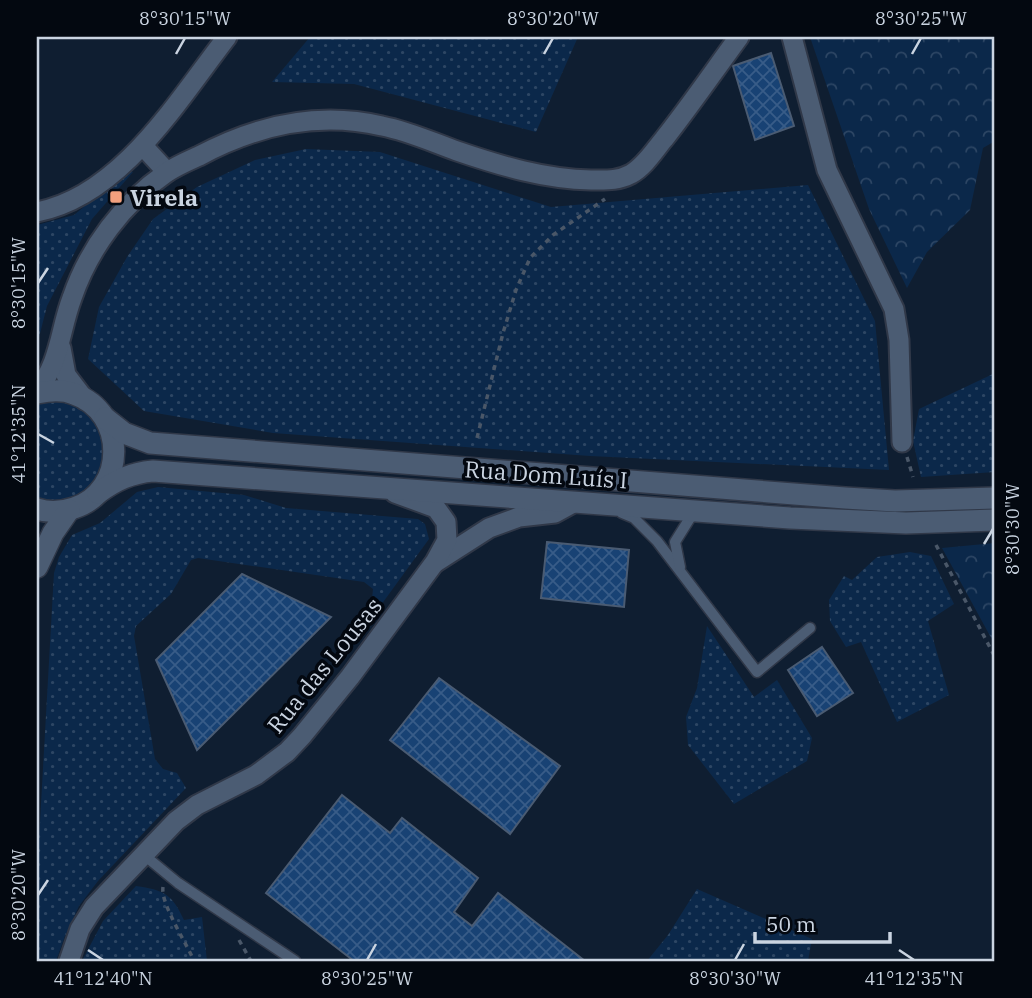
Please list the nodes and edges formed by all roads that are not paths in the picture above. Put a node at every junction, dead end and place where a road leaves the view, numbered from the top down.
1 (227, 37) edge
2 (738, 37) edge
3 (792, 37) edge
4 (142, 146) junction
5 (167, 172) junction
6 (37, 212) edge
7 (60, 340) junction
8 (37, 391) edge
9 (85, 400) junction
10 (105, 418) junction
11 (902, 442) dead end
12 (381, 488) junction
13 (98, 493) junction
14 (995, 498) edge
15 (575, 502) junction
16 (602, 504) junction
17 (37, 509) edge
18 (69, 510) junction
19 (701, 511) junction
20 (995, 520) edge
21 (435, 562) junction
22 (37, 567) edge
23 (681, 571) junction
24 (810, 628) dead end
25 (139, 860) junction
26 (69, 961) edge
27 (295, 961) edge

1 - 4 street
2 - 5 street
3 - 11 street
4 - 5 street
4 - 6 street
5 - 7 street
7 - 8 street
7 - 9 street
8 - 9 main road
9 - 10 main road, Rua Dom Luís I
10 - 13 main road
10 - 14 main road, Rua Dom Luís I
12 - 13 main road, Rua Dom Luís I
12 - 15 main road, Rua Dom Luís I
12 - 21 street, Rua das Lousas
13 - 18 main road, Rua Dom Luís I
15 - 16 main road, Rua Dom Luís I
15 - 21 street, Rua das Lousas
16 - 19 main road, Rua Dom Luís I
16 - 23 lane
17 - 18 main road
18 - 22 main road
19 - 20 main road, Rua Dom Luís I
19 - 23 lane
21 - 25 street, Rua das Lousas
23 - 24 lane
25 - 26 street, Rua das Lousas
25 - 27 lane

